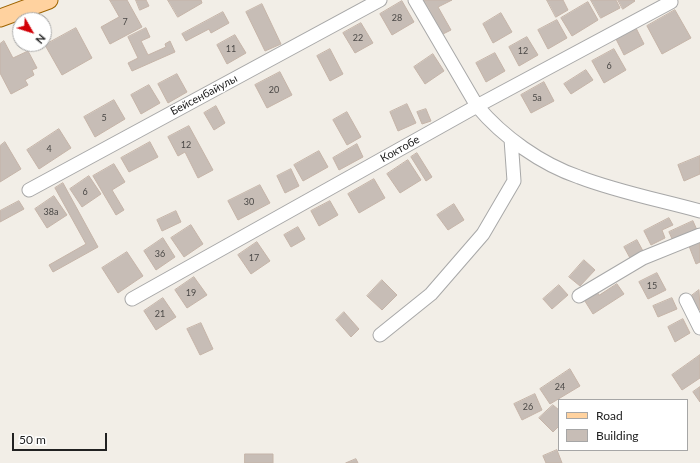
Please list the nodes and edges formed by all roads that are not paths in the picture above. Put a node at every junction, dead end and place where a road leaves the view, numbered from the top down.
1 (49, 0) edge
2 (380, 0) edge
3 (415, 0) edge
4 (671, 2) dead end
5 (0, 18) edge
6 (477, 106) junction
7 (511, 139) junction
8 (29, 190) dead end
9 (700, 211) edge
10 (700, 235) edge
11 (579, 296) dead end
12 (132, 299) dead end
13 (686, 300) dead end
14 (700, 328) edge
15 (380, 335) dead end

1 - 5 main road
2 - 8 street, Бейсенбайулы
3 - 6 street
4 - 6 street, Коктобе
6 - 7 street
6 - 12 street, Коктобе
7 - 9 street
7 - 15 street
10 - 11 street
13 - 14 street

